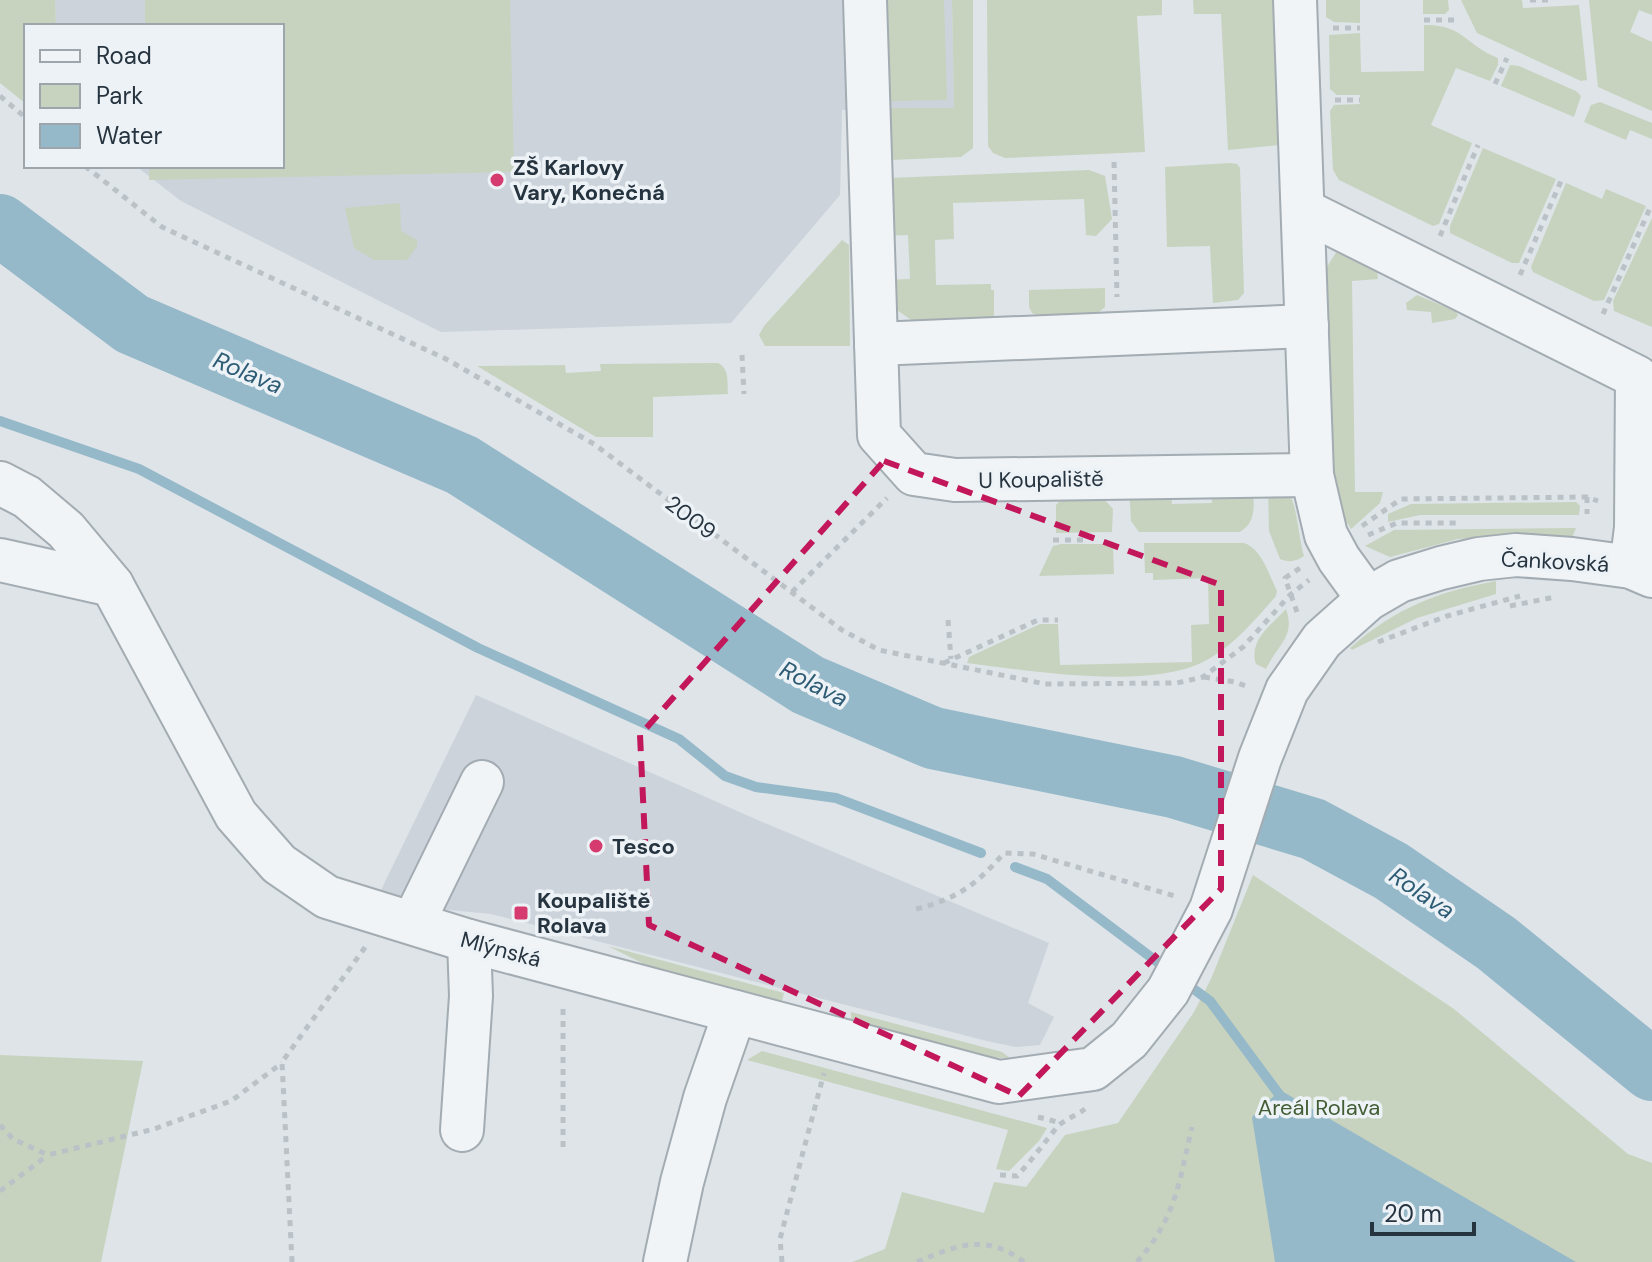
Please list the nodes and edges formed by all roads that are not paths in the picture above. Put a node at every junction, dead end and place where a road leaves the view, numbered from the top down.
1 (865, 0) edge
2 (1307, 14) edge
3 (1303, 210) junction
4 (1307, 326) junction
5 (876, 344) junction
6 (1312, 475) junction
7 (0, 483) edge
8 (0, 560) edge
9 (1641, 571) edge
10 (112, 585) junction
11 (1368, 599) junction
12 (1260, 758) joint
13 (482, 782) dead end
14 (400, 920) junction
15 (469, 941) junction
16 (735, 1012) junction
17 (462, 1130) dead end
18 (665, 1262) edge

1 - 5 street, U Koupaliště
2 - 3 street
3 - 4 street
3 - 9 street
4 - 5 street
4 - 6 street
5 - 6 street, U Koupaliště
6 - 11 street
7 - 10 street, Mlýnská
8 - 10 street
9 - 11 street, Čankovská
10 - 14 street, Mlýnská
11 - 12 street, Čankovská
12 - 16 street, Mlýnská
13 - 14 street
14 - 15 street, Mlýnská
15 - 16 street, Mlýnská
15 - 17 street
16 - 18 street

